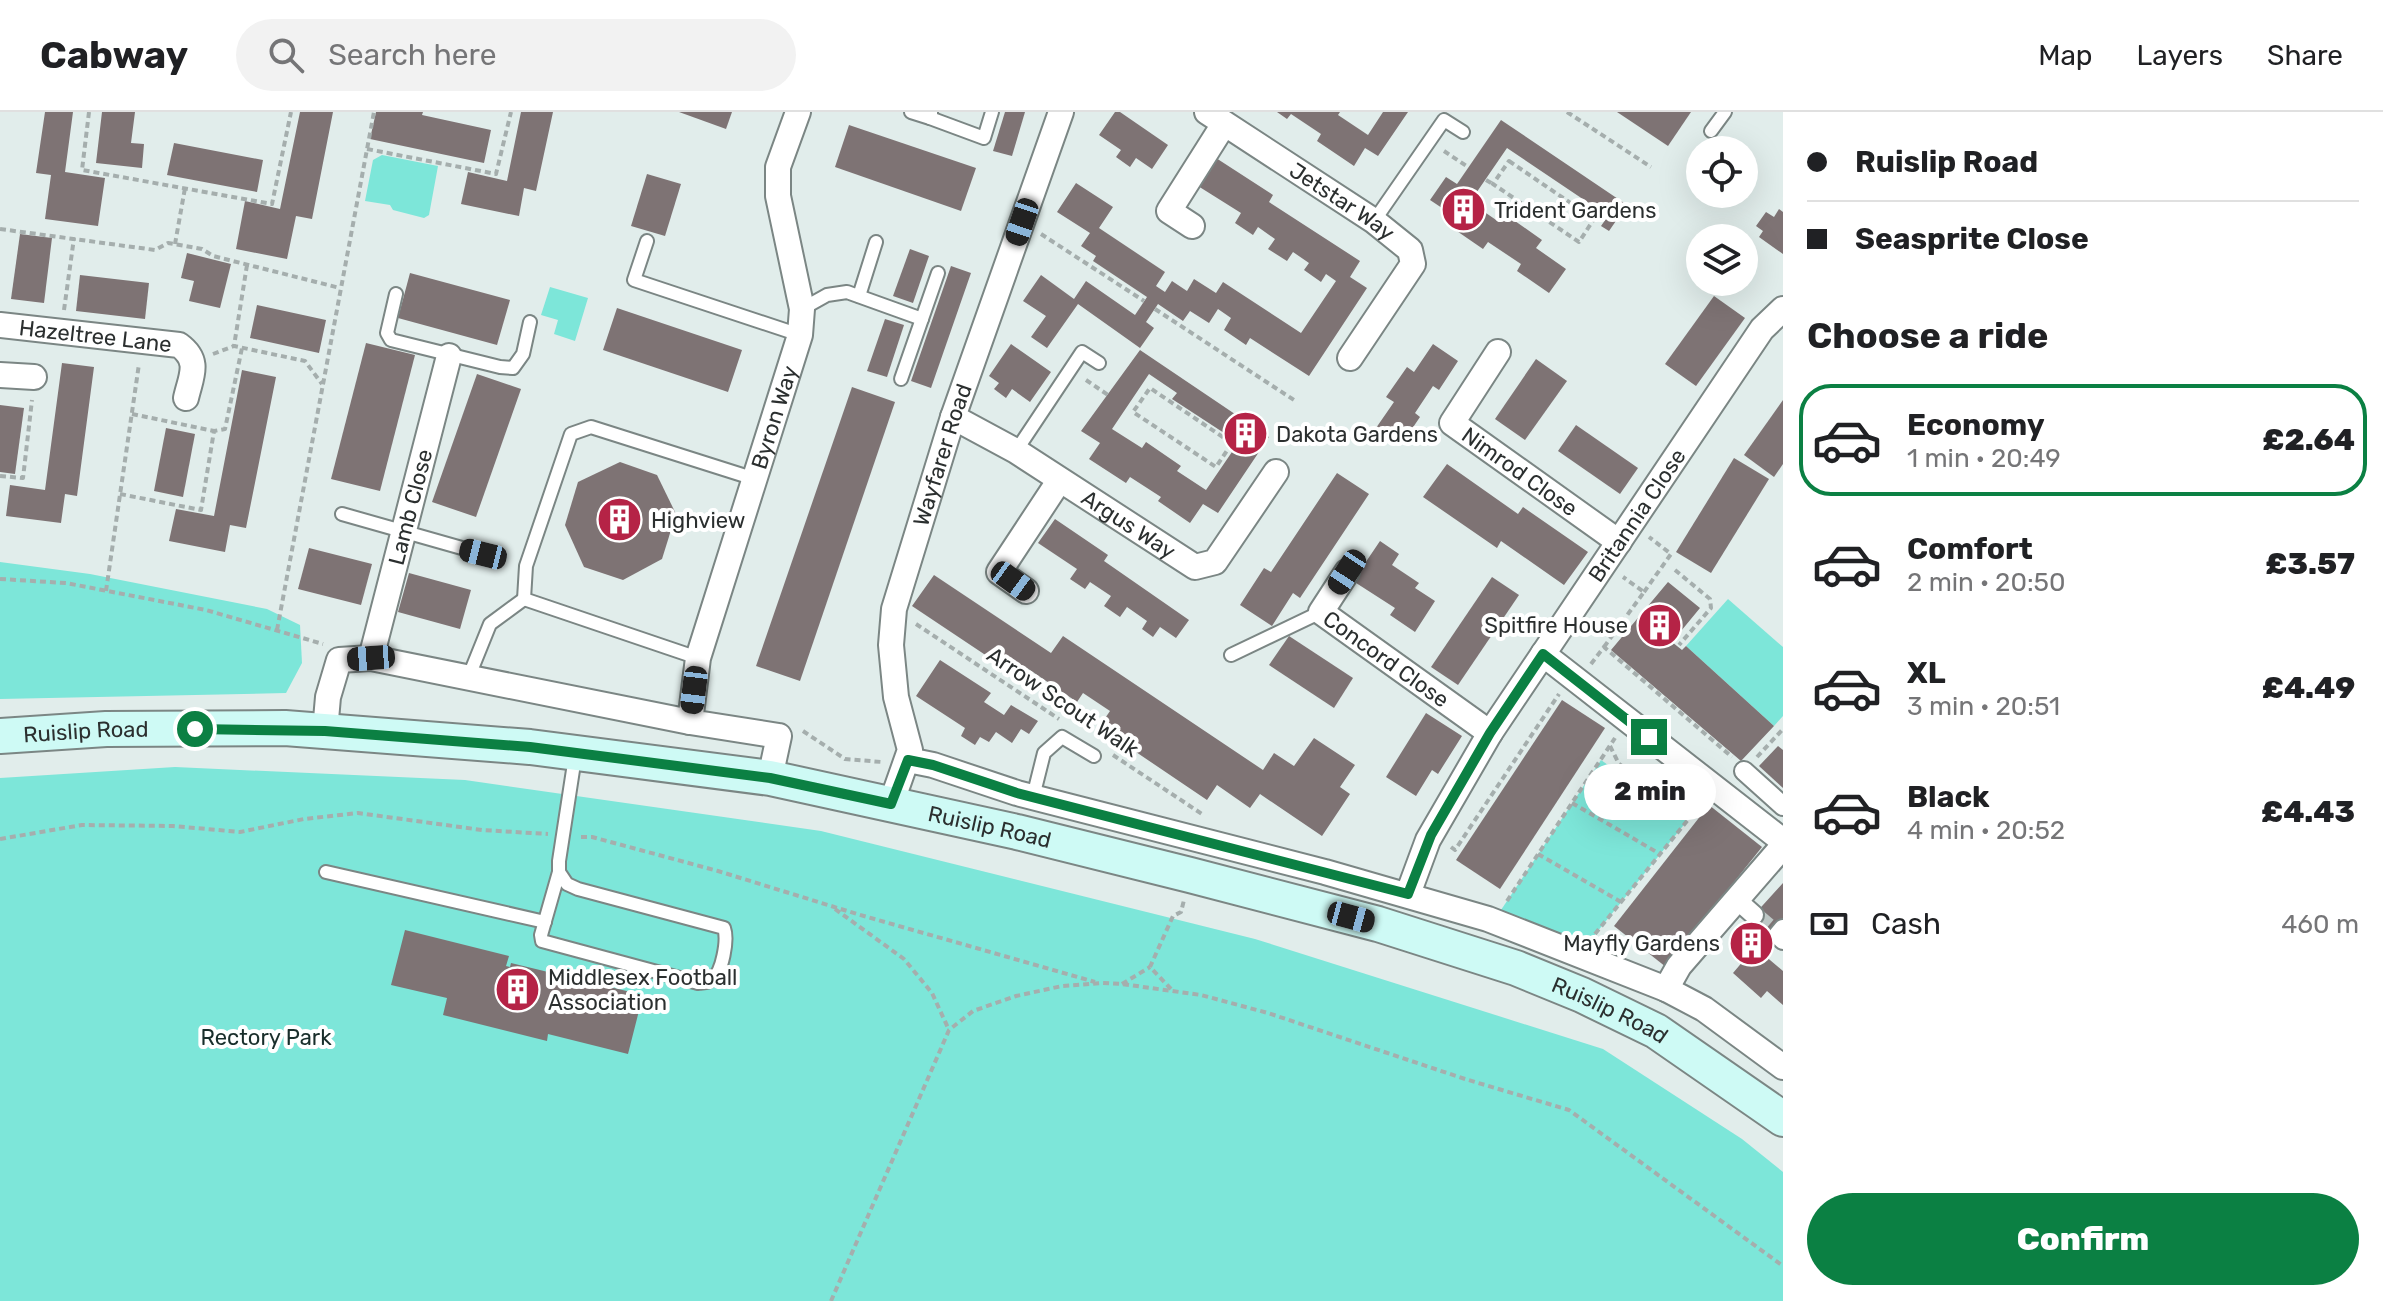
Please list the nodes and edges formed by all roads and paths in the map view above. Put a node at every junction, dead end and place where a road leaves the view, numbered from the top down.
1 (89, 112) edge
2 (291, 112) edge
3 (374, 112) edge
4 (511, 112) edge
5 (798, 112) edge
6 (911, 112) edge
7 (992, 112) edge
8 (1061, 112) edge
9 (1567, 112) edge
10 (1725, 112) edge
11 (930, 115) edge
12 (1216, 118) edge
13 (1711, 131) dead end
14 (1463, 132) dead end
15 (1429, 141) junction
16 (367, 149) junction
17 (1468, 167) dead end
18 (1651, 167) dead end
19 (1486, 180) dead end
20 (1493, 184) junction
21 (185, 188) junction
22 (1374, 221) junction
23 (1022, 222) junction
24 (1192, 226) dead end
25 (0, 229) edge
26 (74, 238) junction
27 (647, 241) dead end
28 (876, 242) dead end
29 (175, 244) junction
30 (247, 265) junction
31 (938, 273) dead end
32 (341, 288) junction
33 (396, 294) dead end
34 (859, 296) junction
35 (1144, 301) dead end
36 (802, 309) junction
37 (1155, 309) dead end
38 (1783, 309) edge
39 (922, 319) junction
40 (530, 322) dead end
41 (0, 325) edge
42 (61, 332) junction
43 (800, 335) junction
44 (143, 341) junction
45 (242, 348) junction
46 (1498, 352) dead end
47 (449, 356) junction
48 (1350, 358) dead end
49 (1099, 363) dead end
50 (1070, 370) junction
51 (0, 375) edge
52 (34, 377) joint
53 (901, 379) dead end
54 (322, 384) junction
55 (1108, 395) dead end
56 (186, 398) dead end
57 (1297, 402) dead end
58 (1126, 407) dead end
59 (1133, 412) junction
60 (132, 414) junction
61 (953, 417) junction
62 (214, 431) junction
63 (1232, 443) junction
64 (1242, 450) dead end
65 (1016, 451) junction
66 (1276, 472) dead end
67 (0, 476) edge
68 (755, 479) junction
69 (1059, 481) junction
70 (120, 494) junction
71 (342, 514) dead end
72 (1625, 533) junction
73 (403, 534) junction
74 (483, 554) dead end
75 (1604, 564) junction
76 (1675, 570) dead end
77 (1347, 572) dead end
78 (0, 579) edge
79 (106, 591) junction
80 (1026, 591) dead end
81 (1644, 592) junction
82 (524, 599) junction
83 (894, 609) junction
84 (1321, 612) junction
85 (277, 630) junction
86 (1679, 645) dead end
87 (1604, 647) junction
88 (1543, 654) junction
89 (1231, 655) dead end
90 (371, 658) junction
91 (698, 658) junction
92 (469, 676) junction
93 (1575, 678) junction
94 (1628, 720) junction
95 (1062, 721) dead end
96 (690, 722) junction
97 (325, 731) junction
98 (1490, 733) junction
99 (0, 736) edge
100 (1610, 746) junction
101 (1098, 752) joint
102 (576, 754) junction
103 (908, 760) junction
104 (1739, 765) joint
105 (770, 778) junction
106 (1714, 787) junction
107 (1033, 797) junction
108 (1572, 803) junction
109 (891, 804) junction
110 (1783, 806) edge
111 (1693, 814) junction
112 (1205, 817) dead end
113 (1431, 835) junction
114 (1783, 843) edge
115 (1538, 854) junction
116 (1660, 854) junction
117 (326, 872) dead end
118 (559, 872) junction
119 (1408, 894) junction
120 (1621, 902) junction
121 (832, 907) dead end
122 (1181, 912) dead end
123 (1499, 913) dead end
124 (545, 922) junction
125 (1579, 953) junction
126 (1150, 967) junction
127 (1122, 984) junction
128 (1666, 989) junction
129 (1173, 991) junction
130 (949, 1030) junction
131 (1783, 1067) edge
132 (1778, 1105) edge
133 (1783, 1266) edge
134 (831, 1301) edge

1 - 21 path
2 - 21 path
3 - 16 path
4 - 16 path
5 - 36 street, Byron Way
6 - 11 lane
7 - 11 lane
8 - 23 street, Wayfarer Road
9 - 18 path
10 - 13 lane
12 - 22 street, Jetstar Way
12 - 24 street
14 - 15 lane
15 - 17 path
15 - 22 lane
16 - 32 path
19 - 20 path
20 - 20 path
21 - 29 path
22 - 48 street, Jetstar Way
23 - 35 path
23 - 61 street, Wayfarer Road
25 - 26 path
26 - 29 path
26 - 42 path
27 - 43 lane
28 - 34 lane
29 - 30 path
30 - 32 path
30 - 45 path
31 - 39 lane
32 - 54 path
33 - 47 lane
34 - 36 lane
34 - 39 lane
36 - 43 street, Byron Way
37 - 57 path
38 - 72 street, Britannia Close
39 - 53 lane
40 - 47 lane
41 - 42 street, Hazeltree Lane
42 - 44 street, Hazeltree Lane
43 - 68 street, Byron Way
44 - 56 street, Hazeltree Lane
44 - 60 path
45 - 54 path
45 - 62 path
46 - 72 street, Nimrod Close
47 - 73 street, Lamb Close
49 - 50 lane
50 - 55 path
50 - 65 lane
51 - 52 street
52 - 67 path
54 - 85 path
58 - 59 path
59 - 63 path
59 - 63 path
60 - 62 path
60 - 70 path
61 - 65 street, Argus Way
61 - 83 street, Wayfarer Road
62 - 70 path
63 - 64 path
65 - 69 street, Argus Way
66 - 69 street, Argus Way
68 - 82 lane
68 - 91 street, Byron Way
69 - 80 street
70 - 79 path
71 - 73 lane
72 - 75 street, Britannia Close
72 - 81 path
73 - 74 lane
73 - 90 street, Lamb Close
75 - 81 path
75 - 88 street, Britannia Close
76 - 86 path
77 - 84 street, Concord Close
78 - 79 path
79 - 85 path
81 - 87 path
82 - 91 lane
82 - 92 lane
83 - 95 path, Arrow Scout Walk
83 - 103 street, Wayfarer Road
84 - 89 lane
84 - 98 street, Concord Close
85 - 90 path
87 - 93 path
87 - 104 path
88 - 93 street
88 - 98 street, Britannia Close
90 - 92 street
90 - 97 street
91 - 96 street, Byron Way
92 - 96 street
93 - 94 street
93 - 113 path
94 - 100 path
94 - 106 street
96 - 105 street
97 - 99 main road, Ruislip Road
97 - 102 main road, Ruislip Road
98 - 113 street, Britannia Close
100 - 108 path
100 - 111 path
101 - 107 lane
101 - 112 path, Arrow Scout Walk
102 - 105 main road, Ruislip Road
102 - 118 lane
103 - 107 street
103 - 109 street, Wayfarer Road
104 - 110 street
105 - 109 main road, Ruislip Road
106 - 111 path
106 - 114 street
107 - 119 street
108 - 115 path
108 - 116 path
109 - 132 main road, Ruislip Road
111 - 116 path
113 - 119 street, Britannia Close
114 - 128 street
115 - 120 path
115 - 123 path
116 - 120 path
117 - 124 lane
118 - 124 lane
118 - 124 lane
119 - 125 street
120 - 125 path
121 - 130 path
122 - 126 path
125 - 128 street
126 - 127 path
126 - 129 path
127 - 129 path
127 - 130 path
128 - 131 street
129 - 133 path
130 - 134 path

